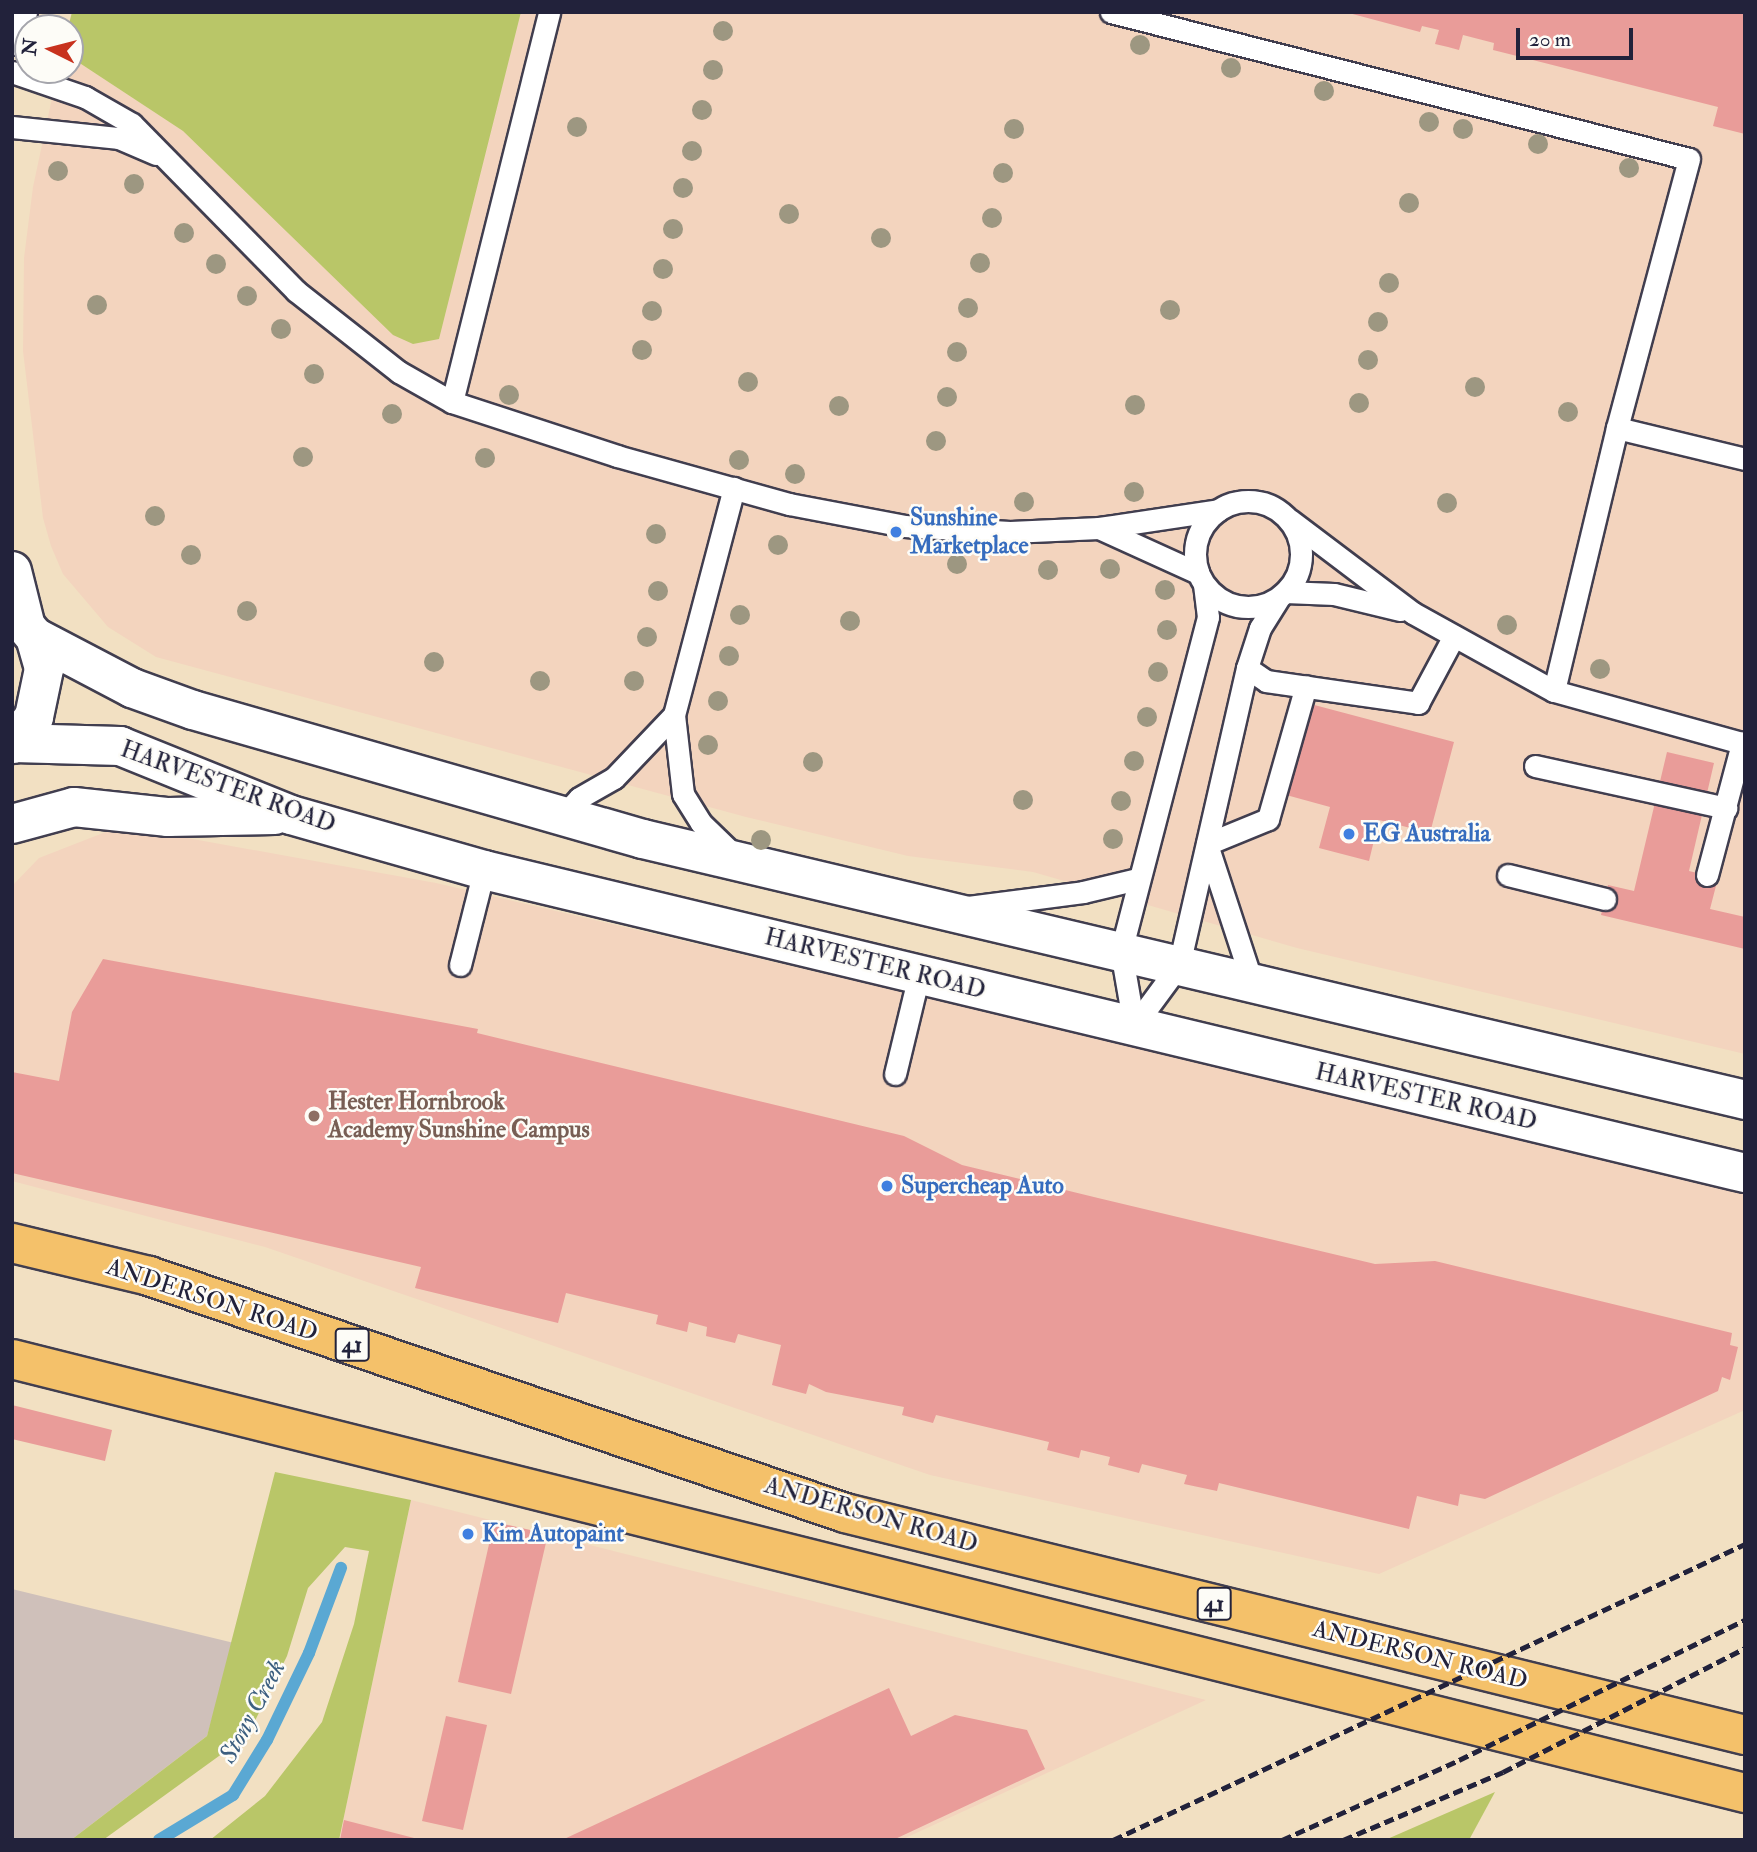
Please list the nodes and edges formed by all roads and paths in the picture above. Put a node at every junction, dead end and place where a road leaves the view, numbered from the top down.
1 (18, 12) edge
2 (548, 12) edge
3 (1111, 12) edge
4 (12, 36) edge
5 (12, 72) edge
6 (12, 127) edge
7 (167, 160) junction
8 (452, 402) junction
9 (1617, 428) junction
10 (1745, 459) edge
11 (734, 488) junction
12 (1219, 510) junction
13 (1290, 520) junction
14 (1099, 528) junction
15 (12, 570) edge
16 (1201, 579) junction
17 (1282, 596) junction
18 (1413, 613) junction
19 (24, 623) edge
20 (1454, 636) junction
21 (1247, 668) junction
22 (1306, 687) junction
23 (1554, 691) junction
24 (674, 715) junction
25 (13, 744) edge
26 (1743, 744) edge
27 (1535, 766) dead end
28 (1726, 808) junction
29 (291, 815) junction
30 (562, 817) junction
31 (12, 824) edge
32 (1207, 844) junction
33 (743, 862) junction
34 (484, 870) junction
35 (1508, 875) dead end
36 (1707, 875) dead end
37 (1137, 879) junction
38 (1605, 899) dead end
39 (945, 910) junction
40 (1121, 951) junction
41 (460, 965) dead end
42 (1179, 965) junction
43 (919, 975) junction
44 (1252, 982) junction
45 (1134, 1026) junction
46 (895, 1073) dead end
47 (1745, 1100) edge
48 (1745, 1173) edge
49 (12, 1243) edge
50 (12, 1359) edge
51 (1745, 1735) edge
52 (1745, 1793) edge

1 - 4 street
2 - 8 lane
3 - 9 lane
5 - 7 lane
6 - 7 lane
7 - 8 lane
8 - 11 lane
9 - 10 lane
9 - 23 lane
11 - 14 lane
11 - 24 lane
12 - 13 lane
12 - 14 lane
12 - 16 lane
13 - 17 lane
13 - 18 lane
14 - 16 lane
15 - 19 street
16 - 17 lane
16 - 37 lane
17 - 18 lane
17 - 21 lane
18 - 20 lane
19 - 25 street
19 - 30 street
20 - 22 lane
20 - 23 lane
21 - 22 lane
21 - 32 lane
22 - 32 lane
23 - 26 lane
24 - 30 lane
24 - 33 lane
25 - 29 street, HARVESTER ROAD
26 - 28 lane
27 - 28 lane
28 - 36 lane
29 - 31 street
29 - 34 street, HARVESTER ROAD
30 - 33 street
32 - 42 lane
32 - 44 lane
33 - 39 street
34 - 41 lane
34 - 43 street, HARVESTER ROAD
35 - 38 lane
37 - 39 lane
37 - 40 lane
39 - 40 street
40 - 42 street
40 - 45 lane
42 - 44 street
42 - 45 lane
43 - 45 street, HARVESTER ROAD
43 - 46 lane
44 - 47 street
45 - 48 street, HARVESTER ROAD
49 - 51 main road, ANDERSON ROAD / 41
50 - 52 main road, 41

